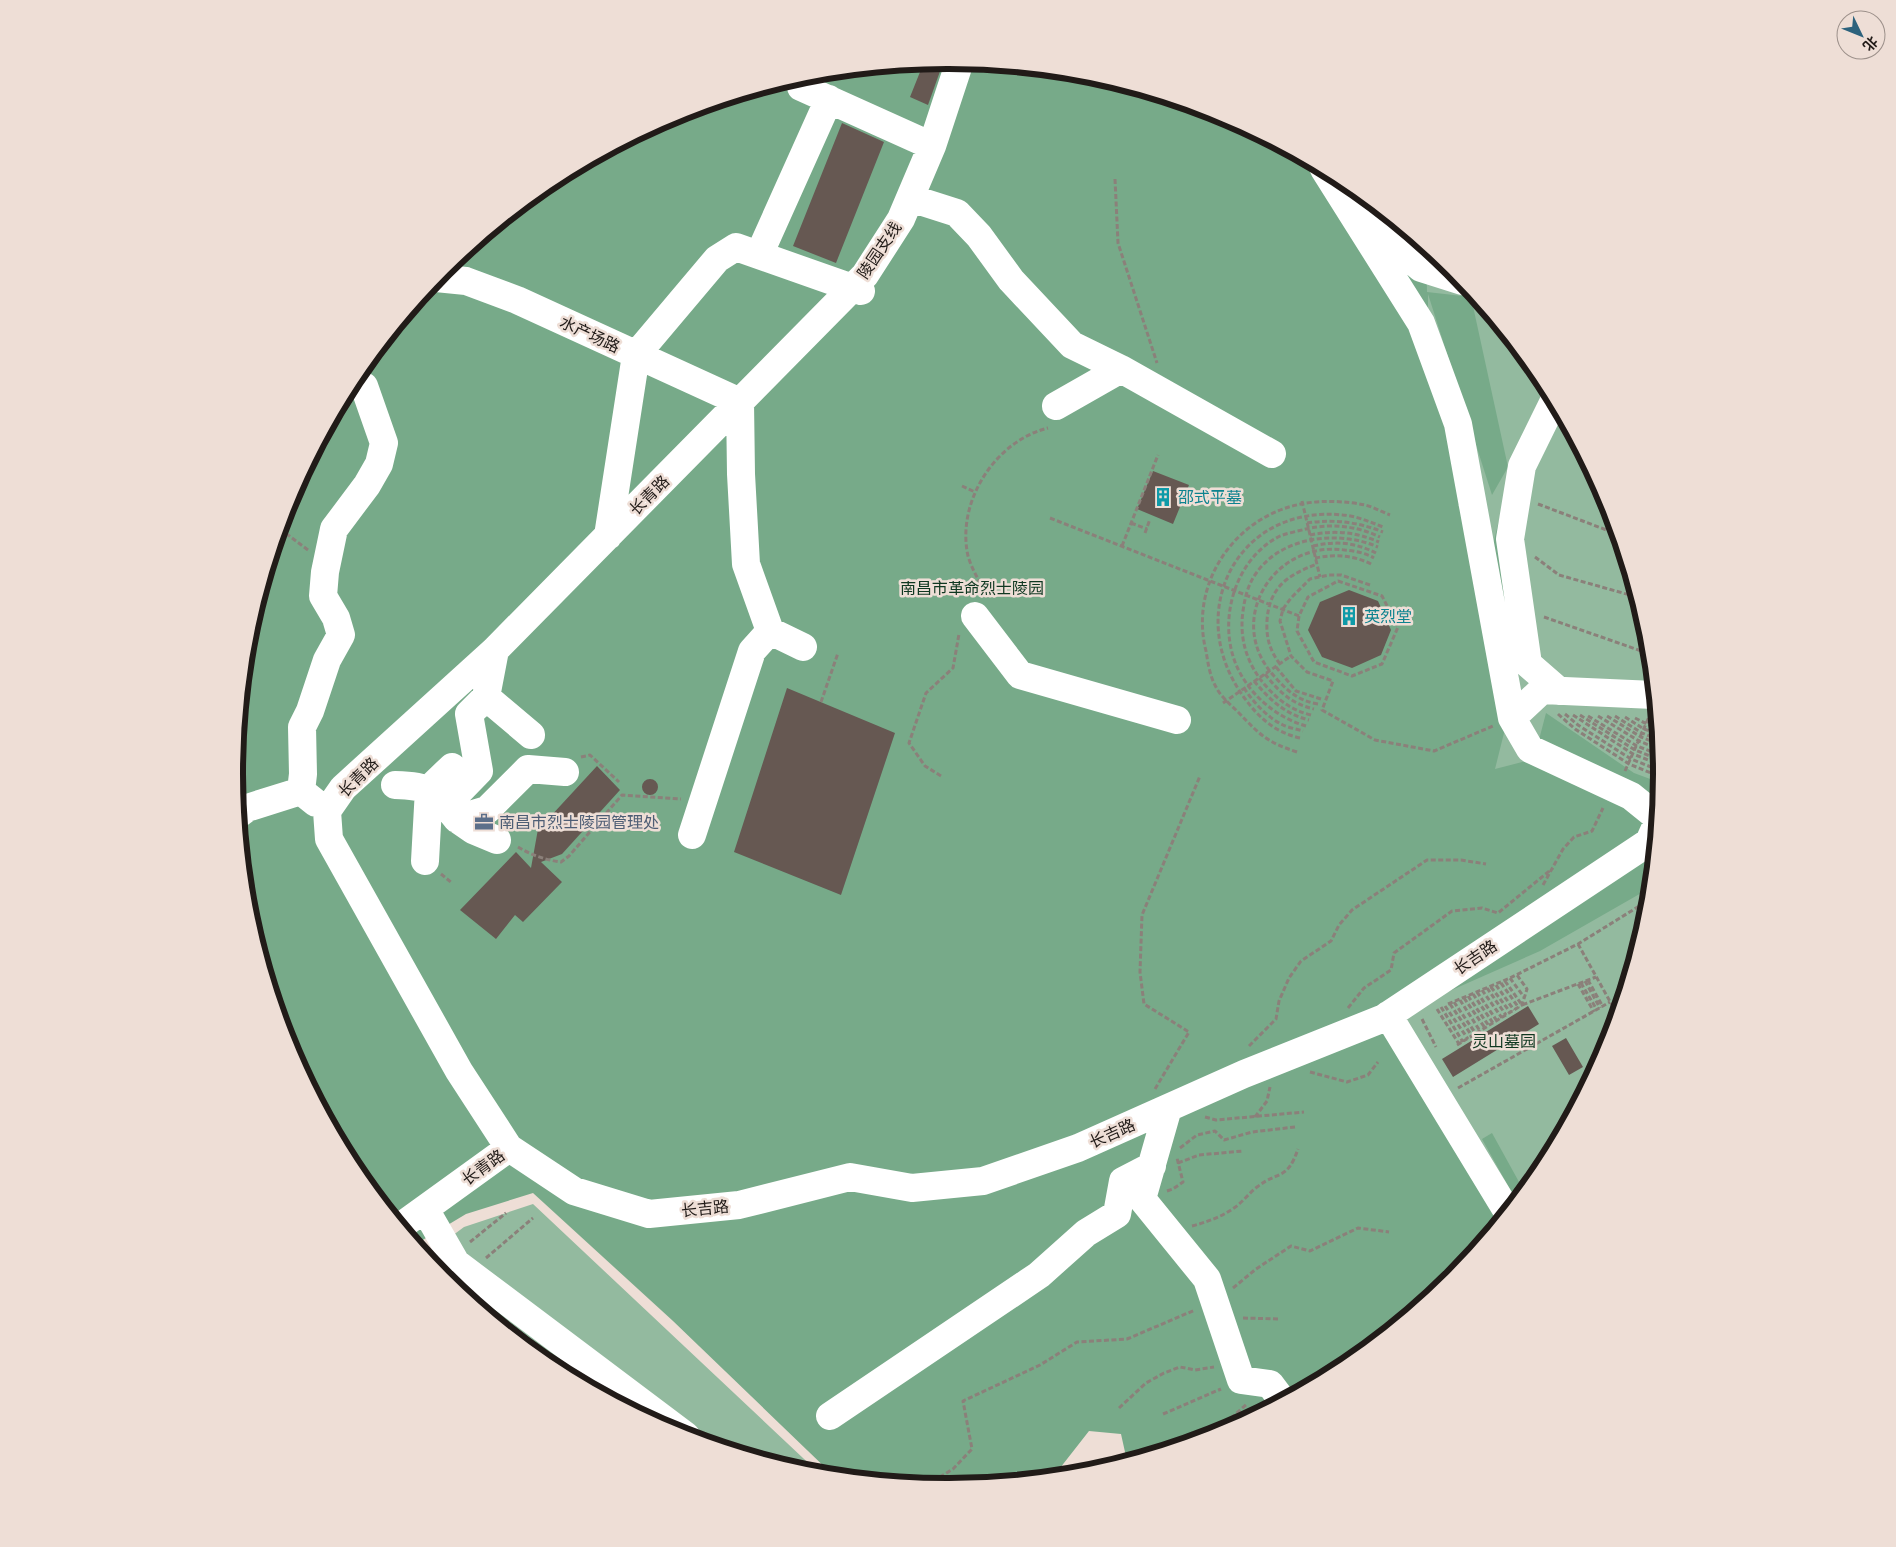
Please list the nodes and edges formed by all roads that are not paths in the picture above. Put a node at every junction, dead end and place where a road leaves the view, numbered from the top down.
1 (957, 69) edge
2 (801, 86) dead end
3 (829, 99) junction
4 (932, 146) junction
5 (1333, 184) edge
6 (910, 198) junction
7 (1347, 206) junction
8 (759, 255) junction
9 (1447, 276) edge
10 (446, 279) edge
11 (857, 289) junction
12 (636, 355) junction
13 (1120, 369) junction
14 (364, 386) dead end
15 (740, 402) junction
16 (1550, 408) edge
17 (1053, 416) road end
18 (1272, 454) dead end
19 (608, 536) junction
20 (975, 614) road end
21 (770, 631) junction
22 (803, 647) dead end
23 (495, 650) junction
24 (1553, 696) junction
25 (486, 697) junction
26 (1649, 703) edge
27 (1512, 718) junction
28 (1177, 720) dead end
29 (531, 735) dead end
30 (452, 767) dead end
31 (565, 772) road end
32 (395, 785) dead end
33 (301, 792) junction
34 (444, 804) junction
35 (245, 810) edge
36 (327, 811) junction
37 (1651, 812) edge
38 (692, 835) dead end
39 (497, 840) road end
40 (1649, 842) edge
41 (425, 861) dead end
42 (1388, 1015) junction
43 (1156, 1114) junction
44 (509, 1148) junction
45 (1162, 1167) junction
46 (1504, 1206) edge
47 (425, 1209) junction
48 (405, 1223) edge
49 (1276, 1392) edge
50 (830, 1416) dead end
51 (661, 1417) edge

1 - 4 street, 陵园支线
2 - 3 street
3 - 4 street
3 - 8 street
4 - 6 street, 陵园支线
5 - 7 street
6 - 11 street, 陵园支线
6 - 13 street
7 - 9 street
7 - 27 street
8 - 11 street
8 - 12 street
10 - 12 street, 水产场路
11 - 15 street, 陵园支线
12 - 15 street, 水产场路
12 - 19 street
13 - 17 street
13 - 18 street
14 - 33 street
15 - 19 street, 长青路
15 - 21 street
16 - 24 street
19 - 23 street, 长青路
20 - 28 street
21 - 22 street
21 - 38 street
23 - 25 street
23 - 36 street, 长青路
24 - 26 street
24 - 27 street
25 - 29 street
25 - 34 street
27 - 37 street
30 - 34 street
31 - 34 street
32 - 34 street
33 - 35 street
33 - 36 street
34 - 39 street
34 - 41 street
36 - 44 street, 长青路
40 - 42 street, 长吉路
42 - 43 street, 长吉路
42 - 46 street
43 - 44 street, 长吉路
43 - 45 street
44 - 47 street, 长青路
45 - 49 street
45 - 50 street
47 - 48 street, 长青路
47 - 51 street

